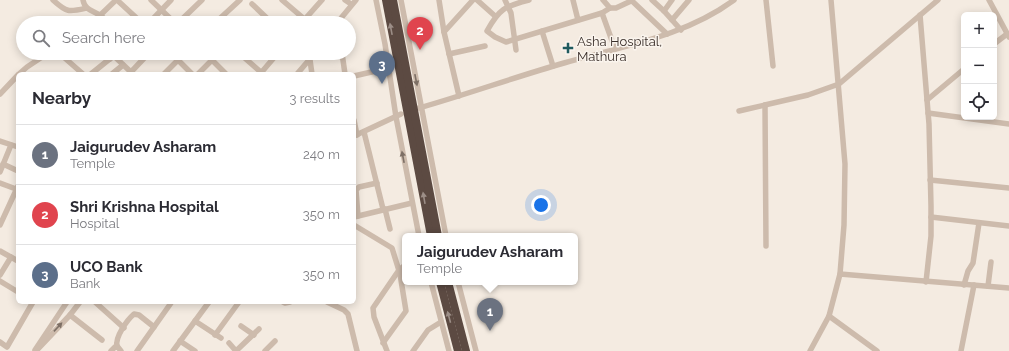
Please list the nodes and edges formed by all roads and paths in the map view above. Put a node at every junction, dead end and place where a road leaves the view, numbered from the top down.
1 (53, 0) edge
2 (83, 0) edge
3 (116, 0) edge
4 (151, 0) edge
5 (171, 0) edge
6 (202, 0) edge
7 (240, 0) edge
8 (283, 0) edge
9 (322, 0) edge
10 (346, 0) edge
11 (376, 0) edge
12 (386, 0) edge
13 (393, 0) edge
14 (400, 0) edge
15 (439, 0) edge
16 (473, 0) edge
17 (477, 0) edge
18 (505, 0) edge
19 (529, 0) edge
20 (573, 0) edge
21 (603, 0) edge
22 (631, 0) edge
23 (652, 0) edge
24 (672, 0) edge
25 (689, 0) edge
26 (734, 0) edge
27 (766, 0) edge
28 (831, 0) edge
29 (938, 0) edge
30 (989, 0) edge
31 (354, 2) edge
32 (252, 4) dead end
33 (507, 6) junction
34 (87, 8) junction
35 (610, 8) junction
36 (161, 10) junction
37 (664, 11) junction
38 (602, 13) junction
39 (100, 15) joint
40 (920, 15) junction
41 (134, 16) edge
42 (155, 16) edge
43 (167, 16) edge
44 (185, 16) edge
45 (223, 16) edge
46 (265, 16) edge
47 (301, 16) edge
48 (311, 16) edge
49 (343, 16) edge
50 (496, 16) junction
51 (578, 20) junction
52 (672, 20) junction
53 (681, 30) junction
54 (542, 31) junction
55 (444, 32) junction
56 (667, 34) junction
57 (1008, 35) edge
58 (514, 40) junction
59 (997, 42) edge
60 (485, 46) dead end
61 (615, 49) junction
62 (516, 50) dead end
63 (449, 54) junction
64 (38, 60) edge
65 (67, 60) edge
66 (109, 60) edge
67 (118, 60) edge
68 (143, 60) edge
69 (178, 60) joint
70 (212, 60) joint
71 (247, 60) edge
72 (272, 60) edge
73 (310, 60) joint
74 (343, 60) edge
75 (123, 64) junction
76 (553, 66) junction
77 (773, 66) dead end
78 (389, 68) junction
79 (22, 72) edge
80 (81, 72) edge
81 (94, 72) edge
82 (114, 72) edge
83 (131, 72) edge
84 (133, 72) edge
85 (166, 72) edge
86 (190, 72) edge
87 (200, 72) edge
88 (224, 72) edge
89 (260, 72) edge
90 (262, 72) edge
91 (299, 72) edge
92 (312, 72) edge
93 (345, 72) edge
94 (961, 72) edge
95 (356, 76) edge
96 (16, 78) edge
97 (838, 84) junction
98 (0, 94) edge
99 (459, 96) junction
100 (927, 100) junction
101 (765, 105) junction
102 (420, 108) junction
103 (739, 111) dead end
104 (928, 113) junction
105 (398, 115) junction
106 (1009, 124) edge
107 (364, 132) junction
108 (356, 135) edge
109 (0, 141) edge
110 (11, 145) junction
111 (16, 146) edge
112 (3, 164) junction
113 (16, 171) edge
114 (0, 172) edge
115 (930, 180) junction
116 (0, 183) edge
117 (376, 183) junction
118 (16, 188) edge
119 (1009, 188) edge
120 (16, 190) edge
121 (412, 203) junction
122 (384, 209) junction
123 (356, 216) edge
124 (931, 217) junction
125 (979, 223) junction
126 (0, 225) edge
127 (356, 226) edge
128 (1009, 226) edge
129 (390, 229) dead end
130 (419, 233) edge
131 (430, 233) edge
132 (437, 233) edge
133 (445, 233) edge
134 (766, 246) dead end
135 (0, 251) edge
136 (11, 257) junction
137 (16, 260) edge
138 (991, 262) dead end
139 (402, 268) edge
140 (399, 270) junction
141 (840, 274) junction
142 (0, 275) edge
143 (0, 281) edge
144 (926, 282) junction
145 (432, 285) edge
146 (441, 285) edge
147 (449, 285) edge
148 (459, 285) edge
149 (964, 285) junction
150 (974, 285) junction
151 (988, 286) junction
152 (1009, 288) edge
153 (16, 291) edge
154 (32, 304) edge
155 (66, 304) edge
156 (78, 304) edge
157 (97, 304) edge
158 (170, 304) edge
159 (208, 304) edge
160 (238, 304) edge
161 (332, 304) edge
162 (70, 315) junction
163 (829, 316) junction
164 (195, 321) junction
165 (441, 322) junction
166 (154, 326) junction
167 (241, 326) dead end
168 (124, 328) junction
169 (259, 329) dead end
170 (215, 334) junction
171 (254, 335) junction
172 (221, 338) dead end
173 (102, 340) dead end
174 (180, 341) junction
175 (275, 341) dead end
176 (0, 342) edge
177 (229, 343) dead end
178 (383, 343) junction
179 (119, 349) edge
180 (35, 351) edge
181 (111, 351) edge
182 (137, 351) edge
183 (173, 351) edge
184 (195, 351) edge
185 (236, 351) edge
186 (265, 351) edge
187 (357, 351) edge
188 (387, 351) edge
189 (413, 351) edge
190 (449, 351) edge
191 (458, 351) edge
192 (466, 351) edge
193 (476, 351) edge
194 (810, 351) edge
195 (876, 351) edge
196 (961, 351) edge

1 - 34 street
2 - 34 street
3 - 39 street
3 - 41 street
4 - 36 street
5 - 36 street
6 - 44 street
7 - 45 street
8 - 47 street
9 - 48 street
10 - 31 street
11 - 78 street
131 -> 12 highway
13 - 132 highway
14 -> 102 street
15 - 55 street
16 - 55 street
17 - 50 street
18 - 33 street
19 - 33 street
20 - 51 street
21 - 35 street
22 - 35 street
22 - 56 street
23 - 37 street
24 - 37 street
25 - 52 street
26 - 53 street
27 - 77 street
28 - 97 street
29 - 40 street
30 - 57 street
31 - 49 street
32 - 46 street
33 - 50 street
33 - 58 street
34 - 39 street
35 - 38 street
36 - 42 street
36 - 43 street
37 - 52 street
38 - 51 street
38 - 61 street
40 - 97 street
40 - 100 street
50 - 58 street
51 - 54 street
52 - 53 street
53 - 56 street
54 - 58 street
54 - 76 street
55 - 63 street
56 - 61 street
57 - 59 street
58 - 62 street
60 - 63 street
61 - 76 street
63 - 99 street
64 - 79 street
65 - 80 street
66 - 81 street
67 - 75 street
68 - 84 street
69 - 85 street
69 - 86 street
70 - 87 street
70 - 88 street
71 - 89 street
72 - 90 street
73 - 91 street
73 - 92 street
74 - 93 street
75 - 82 street
75 - 83 street
76 - 99 street
78 - 95 street
78 - 105 street
94 - 100 street
96 - 98 street
97 - 101 street
97 - 141 street
99 - 102 street
100 - 104 street
101 - 103 street
101 - 134 street
102 - 133 street
104 - 106 street
104 - 115 street
105 - 107 street
121 -> 105 street
107 - 108 street
107 - 117 street
109 - 110 street
110 - 111 street
110 - 112 street
112 - 113 street
112 - 114 street
115 - 119 street
115 - 124 street
116 - 118 street
117 - 122 street
117 - 123 street
120 - 126 street
121 - 122 street
121 - 130 street
122 - 123 street
122 - 129 street
124 - 125 street
124 - 144 street
125 - 128 street
125 - 149 street
127 - 140 street
135 - 136 street
136 - 137 street
136 - 142 street
138 - 151 street
139 - 140 street
140 - 178 street
140 - 178 street
141 - 144 street
141 - 163 street
143 - 153 street
144 - 149 street
145 - 165 street
191 -> 146 highway
147 - 192 highway
148 - 193 street
149 - 150 street
150 - 151 street
150 - 196 street
151 - 152 street
154 - 176 street
155 - 180 street
156 - 162 street
157 - 168 street
158 - 166 street
159 - 164 street
160 - 170 street
161 - 187 street
162 - 173 street
180 -> 162 street
163 - 194 street
163 - 195 street
164 - 170 street
164 - 174 street
165 - 189 street
165 - 190 street
166 - 168 street
166 - 182 street
167 - 171 street
168 - 179 street
169 - 171 street
170 - 172 street
171 - 185 street
174 - 183 street
174 - 184 street
175 - 186 street
177 - 185 street
178 - 188 street
179 - 181 street

